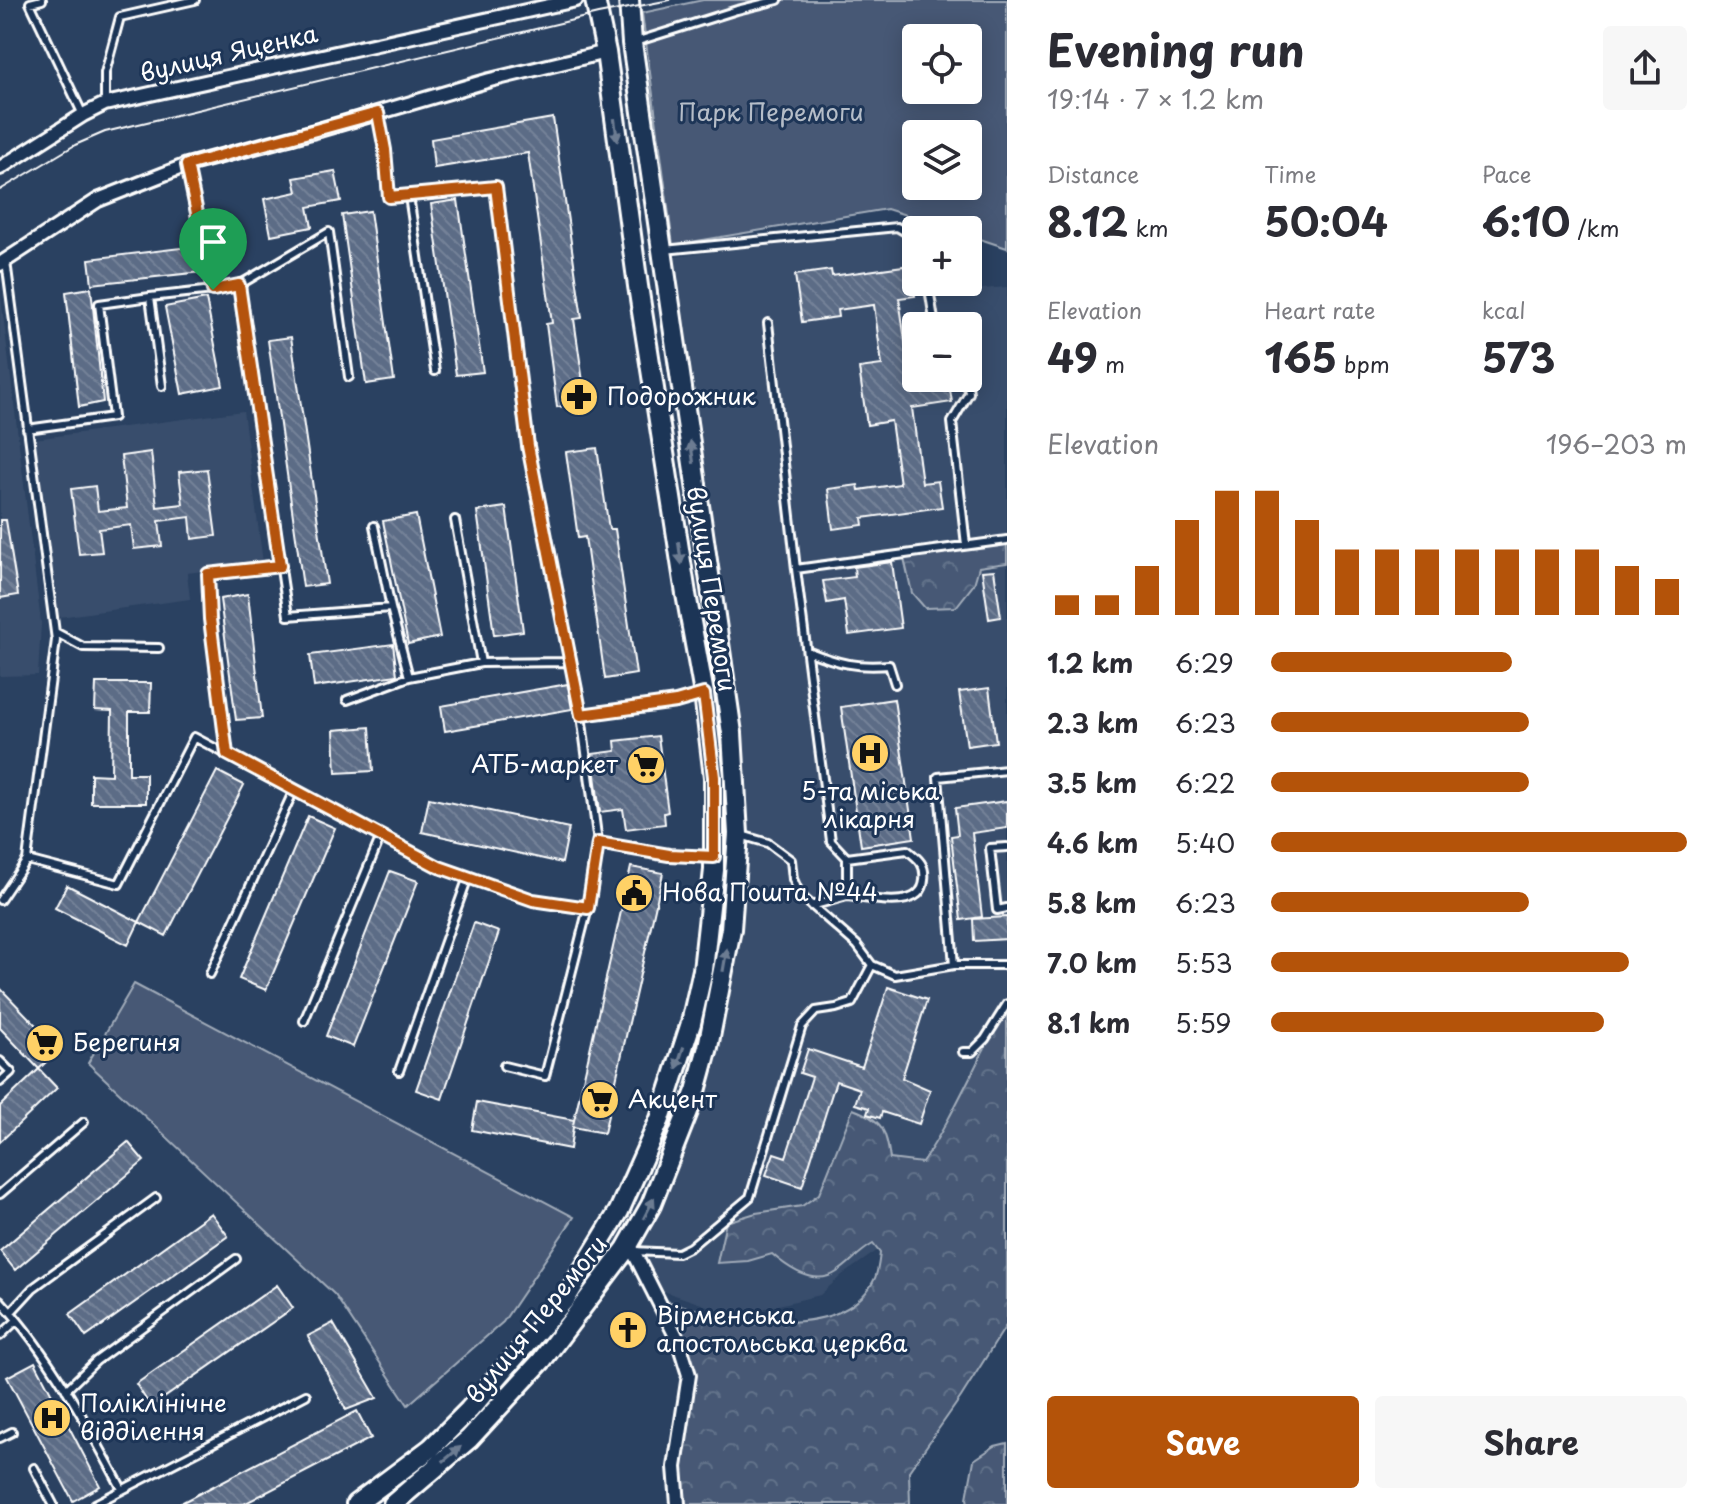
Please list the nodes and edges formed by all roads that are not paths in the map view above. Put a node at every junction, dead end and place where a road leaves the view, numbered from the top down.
1 (42, 0) edge
2 (195, 0) edge
3 (576, 0) edge
4 (595, 0) edge
5 (629, 0) edge
6 (778, 0) edge
7 (530, 4) edge
8 (632, 43) junction
9 (606, 52) junction
10 (105, 104) junction
11 (378, 113) junction
12 (83, 115) junction
13 (187, 165) junction
14 (0, 168) edge
15 (409, 196) junction
16 (902, 230) edge
17 (664, 250) junction
18 (3, 262) edge
19 (666, 270) junction
20 (636, 274) junction
21 (239, 285) junction
22 (213, 290) junction
23 (150, 297) junction
24 (768, 323) dead end
25 (435, 371) dead end
26 (349, 377) dead end
27 (162, 386) dead end
28 (969, 392) edge
29 (27, 429) junction
30 (455, 520) dead end
31 (374, 526) dead end
32 (1007, 540) edge
33 (966, 545) junction
34 (280, 566) junction
35 (796, 569) junction
36 (391, 608) junction
37 (55, 632) junction
38 (159, 648) dead end
39 (807, 651) junction
40 (571, 662) junction
41 (481, 663) junction
42 (409, 677) junction
43 (895, 684) dead end
44 (704, 694) junction
45 (347, 700) dead end
46 (581, 715) junction
47 (227, 754) junction
48 (1007, 770) edge
49 (294, 790) junction
50 (738, 834) junction
51 (381, 836) junction
52 (598, 843) junction
53 (1007, 847) edge
54 (714, 857) junction
55 (847, 858) junction
56 (27, 860) junction
57 (468, 877) junction
58 (847, 896) junction
59 (0, 900) edge
60 (811, 906) junction
61 (588, 908) junction
62 (1007, 908) edge
63 (872, 965) junction
64 (954, 965) junction
65 (1007, 965) edge
66 (210, 974) dead end
67 (1007, 1004) edge
68 (304, 1021) dead end
69 (963, 1052) dead end
70 (0, 1061) edge
71 (504, 1066) dead end
72 (399, 1071) dead end
73 (0, 1082) edge
74 (84, 1122) dead end
75 (0, 1194) edge
76 (156, 1198) dead end
77 (630, 1250) junction
78 (236, 1259) dead end
79 (0, 1300) edge
80 (11, 1312) junction
81 (17, 1320) junction
82 (0, 1336) edge
83 (66, 1390) junction
84 (306, 1395) dead end
85 (12, 1432) dead end
86 (0, 1438) edge
87 (34, 1468) dead end
88 (122, 1489) junction
89 (53, 1504) edge
90 (95, 1504) edge
91 (356, 1504) edge
92 (393, 1504) edge
93 (678, 1504) edge

1 - 12 lane
2 - 10 lane
3 - 7 street, вулиця Яценка
4 - 9 main road, вулиця Перемоги
5 - 8 main road, вулиця Перемоги
6 - 8 lane
7 - 10 street, вулиця Яценка
8 - 17 main road, вулиця Перемоги
9 - 11 street
9 -> 20 main road, вулиця Перемоги
10 - 12 street, вулиця Яценка
11 - 13 street
11 - 15 lane
12 - 14 street, вулиця Яценка
13 - 18 street
13 - 22 lane
15 - 25 lane
15 - 40 lane
16 - 17 lane
17 - 19 main road, вулиця Перемоги
18 - 29 lane
19 - 20 main road
50 -> 19 main road, вулиця Перемоги
20 -> 44 main road, вулиця Перемоги
21 - 22 lane
21 - 26 lane
21 - 34 lane
22 - 23 lane
23 - 27 lane
23 - 29 lane
24 - 35 lane
28 - 33 lane
29 - 37 lane
30 - 41 lane
31 - 36 lane
32 - 33 lane
33 - 35 lane
34 - 36 lane
34 - 47 lane
35 - 39 lane
36 - 42 lane
37 - 38 lane
37 - 56 lane
39 - 43 lane
39 - 55 lane
40 - 41 lane
40 - 46 lane
41 - 42 lane
42 - 45 lane
44 - 46 lane
44 - 54 main road, вулиця Перемоги
46 - 52 lane
47 - 49 lane
47 - 56 lane
48 - 64 lane
49 - 51 lane
49 - 66 lane
50 - 60 lane
77 -> 50 main road, вулиця Перемоги
51 - 57 lane
51 - 68 lane
52 - 54 lane
52 - 61 lane
53 - 62 lane
54 -> 91 main road, вулиця Перемоги
55 - 58 lane
55 - 58 lane
56 - 59 lane
57 - 61 lane
57 - 72 lane
58 - 60 lane
60 - 63 lane
61 - 71 lane
63 - 64 lane
63 - 77 lane
64 - 65 lane
67 - 69 lane
70 - 73 lane
74 - 75 lane
76 - 80 lane
92 -> 77 main road, вулиця Перемоги
77 - 93 street
78 - 83 lane
79 - 80 lane
80 - 81 lane
81 - 82 lane
81 - 83 lane
83 - 88 lane
84 - 88 lane
85 - 86 lane
87 - 89 lane
88 - 90 lane

